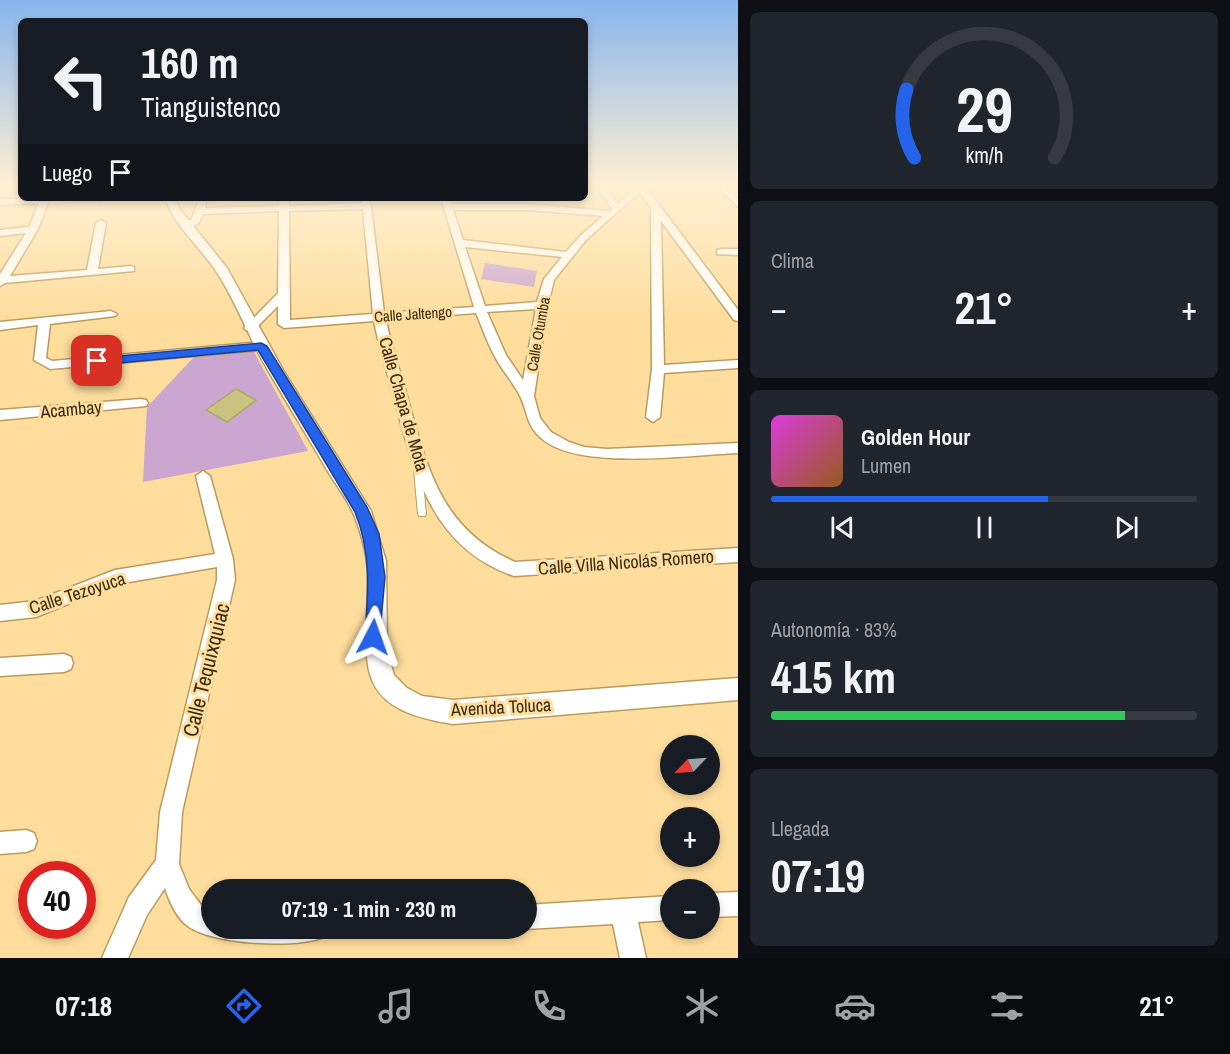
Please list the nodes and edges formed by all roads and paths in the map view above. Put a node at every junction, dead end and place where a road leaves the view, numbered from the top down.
1 (33, 230) edge
2 (25, 231) edge
3 (100, 231) edge
4 (192, 231) edge
5 (284, 231) edge
6 (370, 231) edge
7 (456, 231) edge
8 (593, 231) edge
9 (655, 231) edge
10 (674, 231) edge
11 (0, 233) edge
12 (460, 243) junction
13 (721, 252) dead end
14 (738, 252) edge
15 (568, 255) junction
16 (14, 263) junction
17 (0, 265) edge
18 (129, 269) dead end
19 (92, 271) junction
20 (1, 281) edge
21 (283, 296) junction
22 (542, 305) junction
23 (480, 309) junction
24 (111, 314) dead end
25 (379, 316) junction
26 (738, 318) edge
27 (44, 321) junction
28 (0, 326) edge
29 (250, 328) junction
30 (261, 346) junction
31 (738, 364) edge
32 (658, 369) junction
33 (527, 396) junction
34 (141, 404) dead end
35 (0, 415) edge
36 (653, 417) dead end
37 (738, 448) edge
38 (416, 456) junction
39 (203, 476) dead end
40 (422, 514) dead end
41 (738, 555) edge
42 (225, 559) junction
43 (514, 569) joint
44 (0, 613) edge
45 (63, 663) dead end
46 (0, 667) edge
47 (738, 689) edge
48 (26, 841) dead end
49 (0, 843) edge
50 (167, 864) junction
51 (738, 904) edge
52 (720, 905) edge
53 (660, 909) edge
54 (622, 911) junction
55 (537, 915) edge
56 (201, 920) edge
57 (115, 958) edge
58 (633, 958) edge

1 - 16 street
2 - 11 street
3 - 19 street
4 - 29 street, Avenida Toluca
5 - 21 street
6 - 25 street, Calle Chapa de Mota
7 - 12 street
8 - 15 street, Calle Otumba
9 - 32 street
10 - 26 street
12 - 15 street
12 - 23 street
13 - 14 street
15 - 22 street, Calle Otumba
16 - 17 street
16 - 20 street
18 - 19 street
19 - 20 street
21 - 25 street, Calle Jaltengo
21 - 29 street
22 - 23 street, Calle Jaltengo
22 - 33 street, Calle Otumba
23 - 25 street, Calle Jaltengo
23 - 33 street
24 - 27 street
25 - 38 street, Calle Chapa de Mota
27 - 28 street
27 - 30 street
29 - 30 street, Avenida Toluca
30 - 47 street, Avenida Toluca
31 - 32 street
32 - 36 street
33 - 37 street
34 - 35 street, Acambay
38 - 40 lane
38 - 43 street, Calle Chapa de Mota
39 - 42 street, Calle Tequixquiac
41 - 43 street, Calle Villa Nicolás Romero
42 - 44 street, Calle Tezoyuca
42 - 50 street, Calle Tequixquiac
45 - 46 street
48 - 49 street
50 - 56 street, Calle Tequixquiac
50 - 57 street
51 - 52 street
53 - 54 street
54 - 55 street
54 - 58 street

